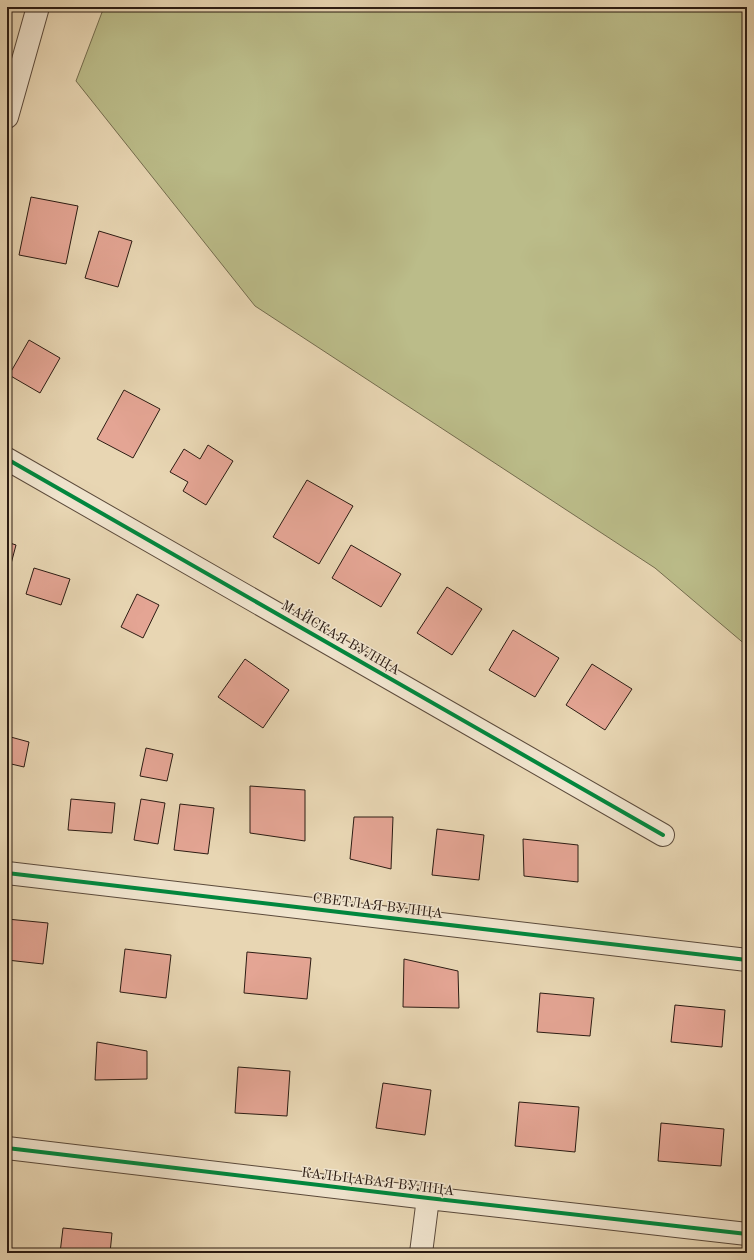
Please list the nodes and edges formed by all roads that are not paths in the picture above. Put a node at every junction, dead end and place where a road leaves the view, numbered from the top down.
1 (38, 7) edge
2 (7, 117) edge
3 (7, 459) edge
4 (663, 835) dead end
5 (7, 873) edge
6 (747, 960) edge
7 (7, 1148) edge
8 (428, 1198) junction
9 (747, 1234) edge
10 (421, 1253) edge

1 - 2 street
3 - 4 street, МАЙСКАЯ ВУЛІЦА
5 - 6 street, СВЕТЛАЯ ВУЛІЦА
7 - 8 street, КАЛЬЦАВАЯ ВУЛІЦА
8 - 9 street, КАЛЬЦАВАЯ ВУЛІЦА
8 - 10 street

